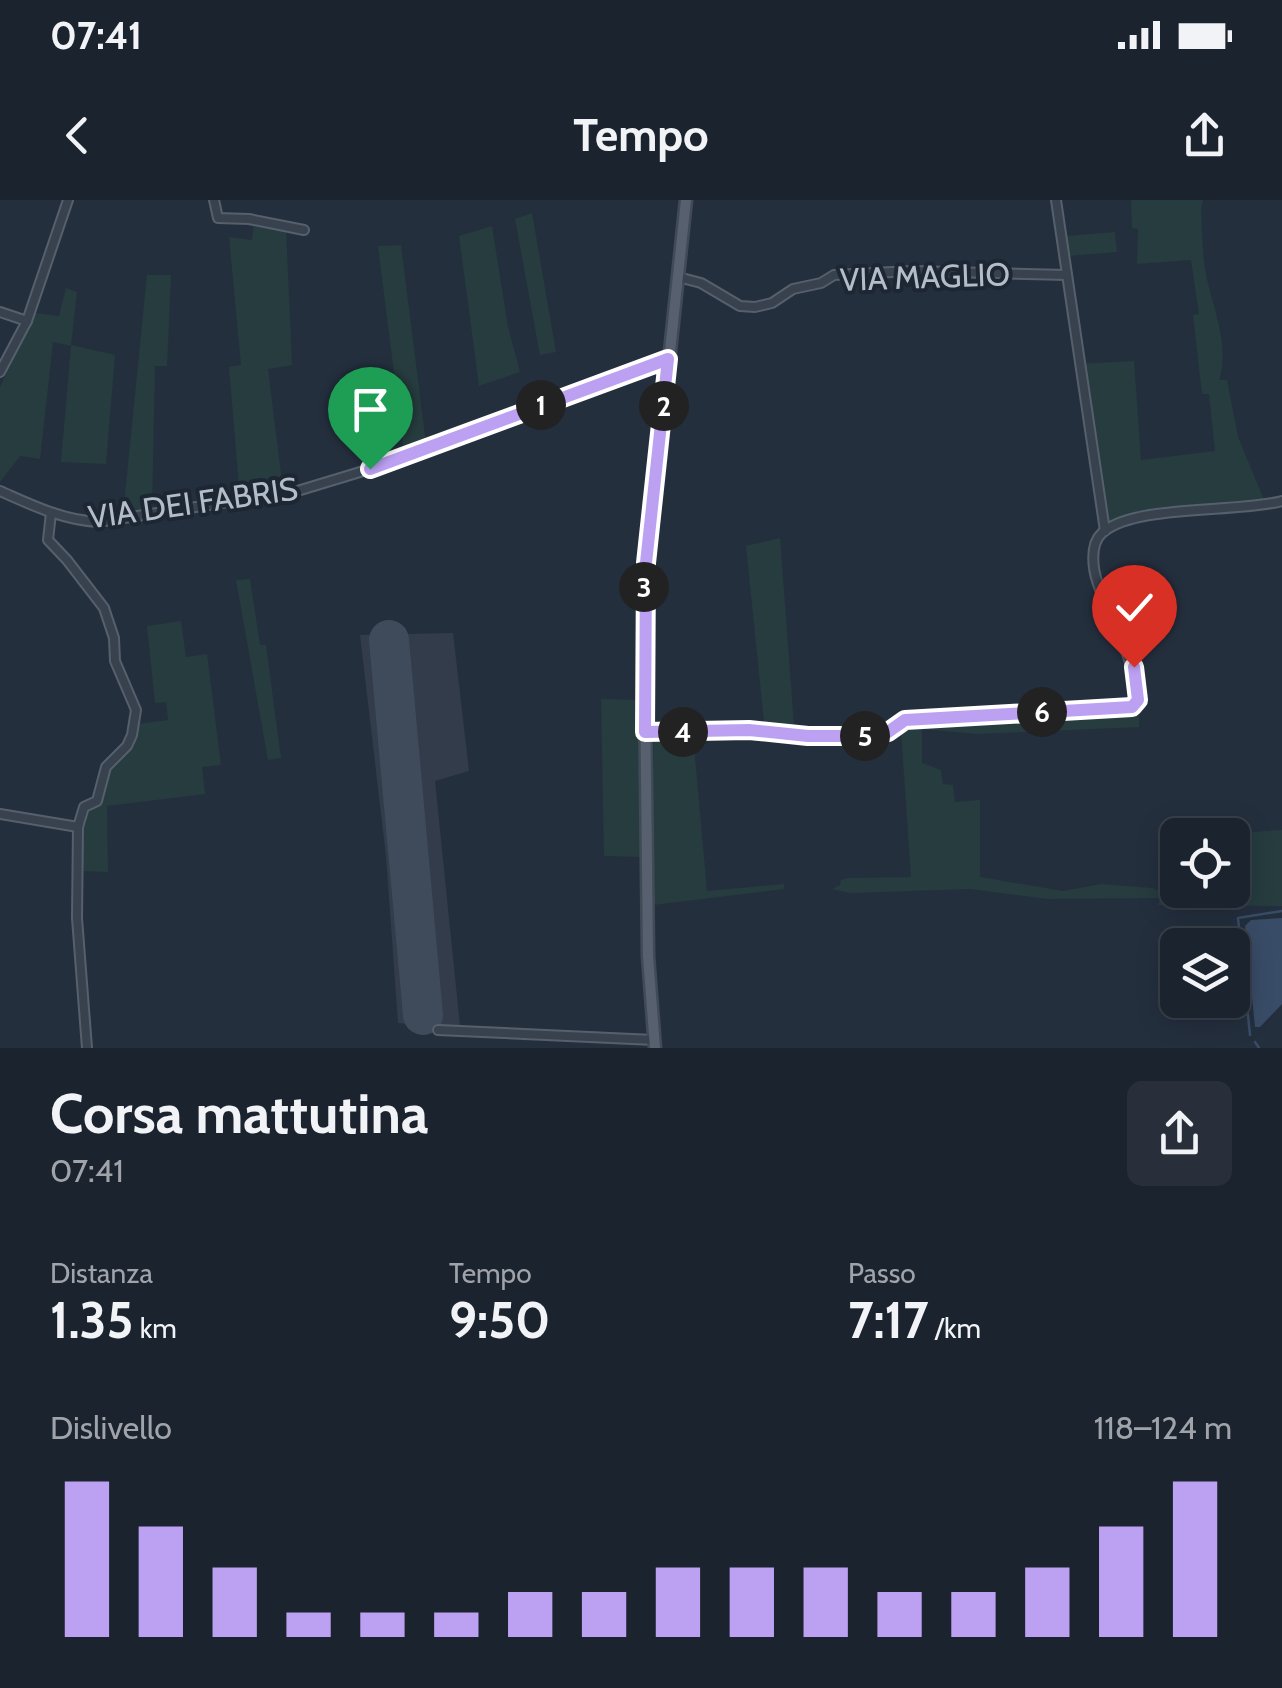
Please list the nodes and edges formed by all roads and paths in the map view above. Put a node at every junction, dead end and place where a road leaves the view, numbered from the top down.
1 (68, 200) edge
2 (214, 200) edge
3 (686, 200) edge
4 (1056, 200) edge
5 (304, 230) dead end
6 (1066, 275) junction
7 (678, 277) junction
8 (0, 312) edge
9 (27, 322) junction
10 (668, 359) junction
11 (0, 372) edge
12 (0, 491) edge
13 (1282, 502) edge
14 (51, 514) junction
15 (1105, 531) junction
16 (645, 732) junction
17 (0, 814) edge
18 (78, 827) junction
19 (438, 1030) dead end
20 (655, 1044) edge
21 (87, 1048) edge

1 - 9 street
2 - 5 street
3 - 7 main road
4 - 6 street
6 - 7 street, VIA MAGLIO
6 - 15 street
7 - 10 main road
8 - 9 street
9 - 11 street
10 - 14 street, VIA DEI FABRIS
10 - 16 main road
12 - 14 street, VIA DEI FABRIS
13 - 15 street
14 - 18 street
15 - 16 street
16 - 20 main road
17 - 18 street
18 - 21 street
19 - 20 street

